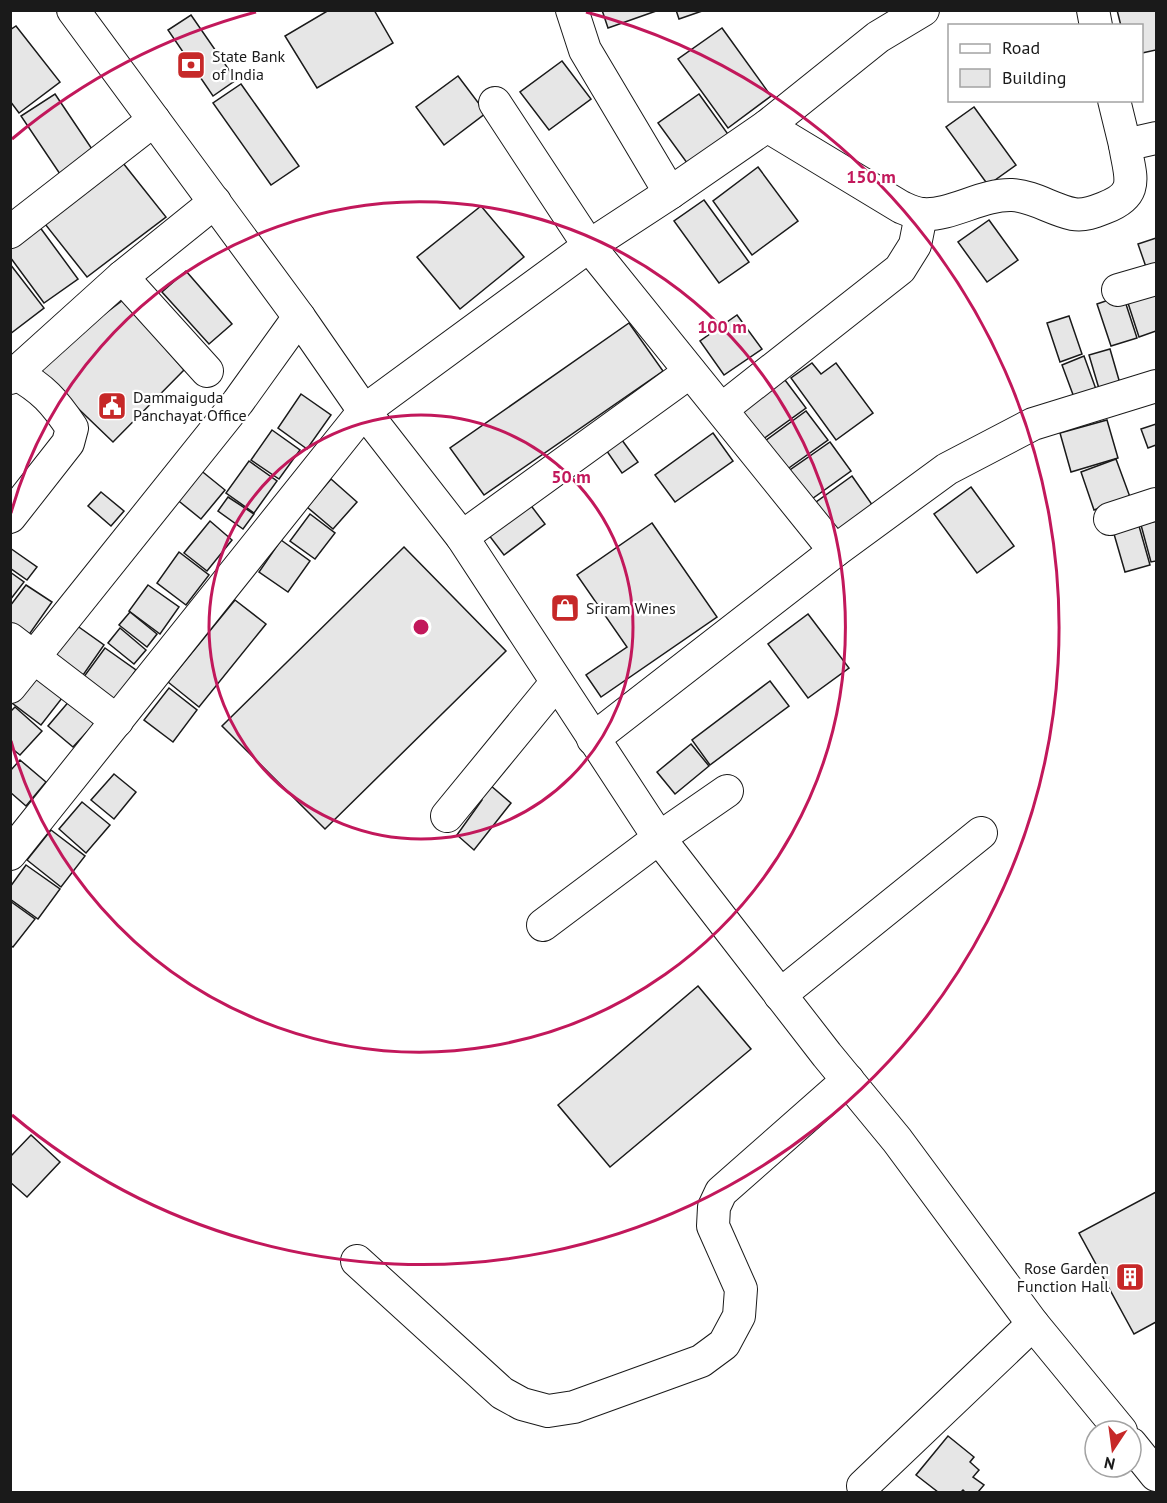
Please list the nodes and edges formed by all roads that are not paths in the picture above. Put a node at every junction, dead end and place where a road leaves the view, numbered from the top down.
1 (73, 10) edge
2 (572, 10) edge
3 (923, 10) edge
4 (1114, 102) edge
5 (495, 103) dead end
6 (154, 120) junction
7 (767, 126) junction
8 (1156, 138) edge
9 (1125, 145) junction
10 (670, 193) junction
11 (214, 202) junction
12 (921, 215) junction
13 (10, 232) edge
14 (589, 246) junction
15 (122, 277) junction
16 (1156, 279) edge
17 (1118, 290) dead end
18 (299, 317) junction
19 (207, 372) dead end
20 (690, 372) junction
21 (13, 375) edge
22 (1156, 386) edge
23 (722, 409) junction
24 (364, 411) junction
25 (1156, 504) edge
26 (10, 517) edge
27 (1110, 519) dead end
28 (462, 537) junction
29 (836, 551) junction
30 (10, 639) edge
31 (35, 657) junction
32 (556, 683) junction
33 (10, 687) edge
34 (117, 721) junction
35 (593, 739) junction
36 (727, 791) dead end
37 (447, 816) dead end
38 (981, 833) dead end
39 (659, 838) junction
40 (10, 854) edge
41 (543, 926) dead end
42 (780, 995) junction
43 (848, 1080) junction
44 (357, 1261) dead end
45 (1034, 1324) junction
46 (1111, 1419) edge
47 (1143, 1459) edge
48 (1156, 1475) edge
49 (863, 1486) dead end

1 - 6 street
2 - 10 street
3 - 7 street
4 - 9 street
5 - 14 street
6 - 11 street
6 - 13 street
7 - 10 street
7 - 12 street
8 - 9 street
9 - 12 street
10 - 14 street
11 - 15 street
11 - 18 street
12 - 23 street
14 - 20 street
14 - 24 street
15 - 19 street
15 - 21 street
16 - 17 street
18 - 24 street
18 - 31 street
20 - 23 street
20 - 28 street
21 - 26 street
22 - 29 street
23 - 29 street
24 - 28 street
24 - 34 street
25 - 27 street
28 - 32 street
29 - 35 street
30 - 31 street
31 - 33 street
31 - 34 street
32 - 35 street
32 - 37 street
34 - 40 street
35 - 39 street
36 - 39 street
38 - 42 street
39 - 41 street
39 - 42 street
42 - 43 street
43 - 44 street
43 - 45 street
45 - 46 street
45 - 49 street
47 - 48 street

